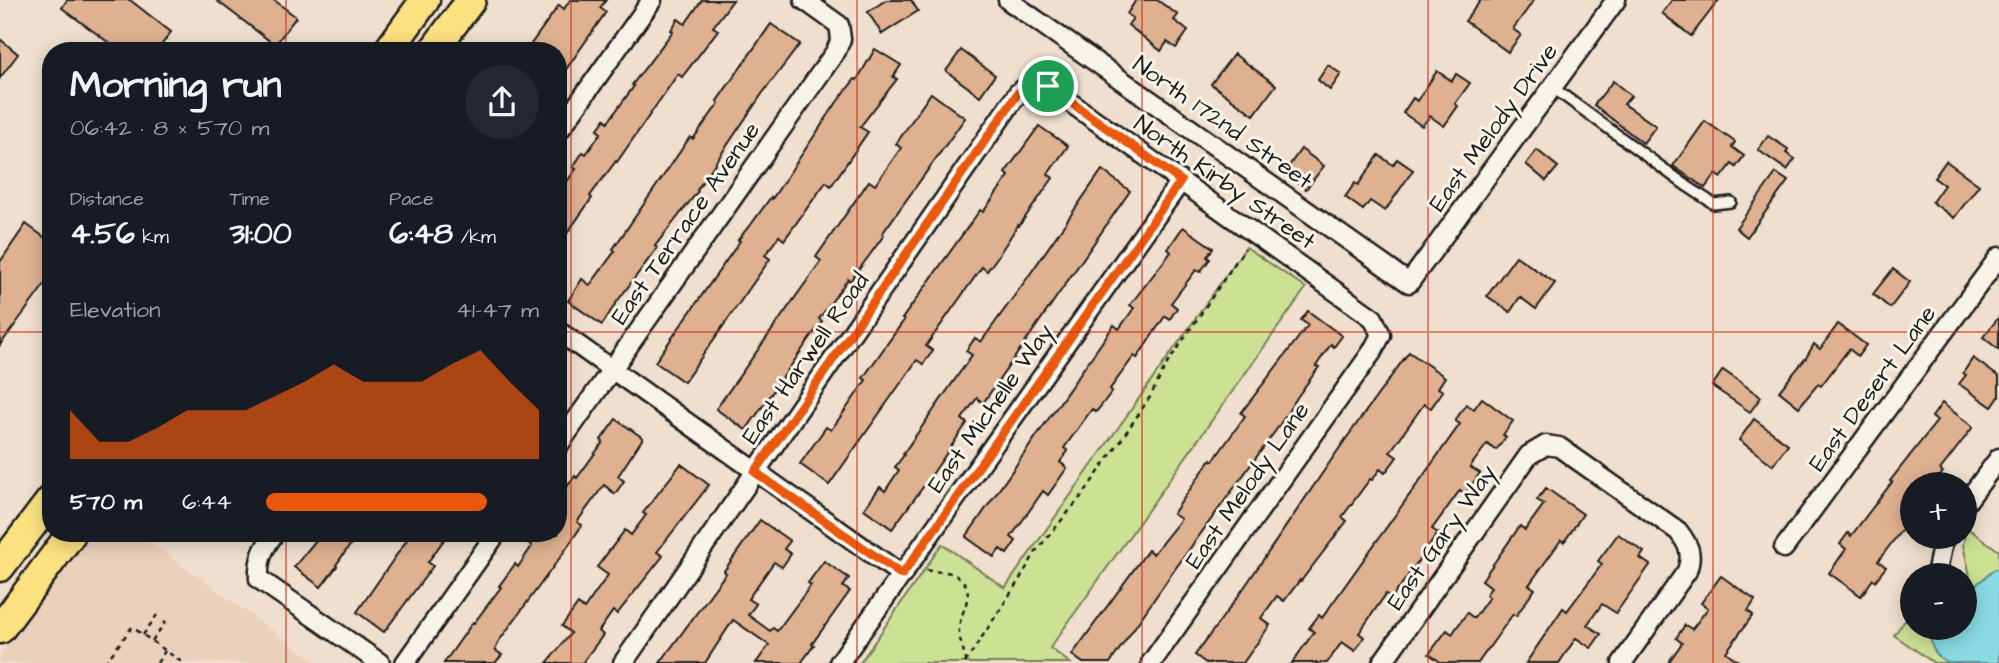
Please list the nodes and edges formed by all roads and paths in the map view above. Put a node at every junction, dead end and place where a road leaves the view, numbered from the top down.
1 (425, 0) edge
2 (471, 0) edge
3 (652, 0) edge
4 (803, 0) edge
5 (1008, 0) edge
6 (1616, 0) edge
7 (395, 42) edge
8 (440, 42) edge
9 (1031, 84) joint
10 (1552, 87) junction
11 (567, 119) edge
12 (1181, 181) junction
13 (1731, 201) dead end
14 (1255, 233) junction
15 (1999, 257) edge
16 (1409, 283) joint
17 (1381, 335) joint
18 (567, 337) edge
19 (612, 369) junction
20 (567, 433) edge
21 (1999, 458) edge
22 (755, 472) junction
23 (1977, 488) edge
24 (42, 512) edge
25 (65, 542) edge
26 (268, 542) edge
27 (490, 542) edge
28 (1784, 548) dead end
29 (0, 568) edge
30 (906, 569) junction
31 (157, 615) dead end
32 (166, 621) dead end
33 (0, 629) edge
34 (143, 635) junction
35 (152, 641) junction
36 (165, 651) junction
37 (966, 662) edge
38 (106, 663) edge
39 (157, 663) edge
40 (183, 663) edge
41 (380, 663) edge
42 (405, 663) edge
43 (623, 663) edge
44 (839, 663) edge
45 (1152, 663) edge
46 (1382, 663) edge
47 (1622, 663) edge

1 - 7 main road
2 - 8 main road
3 - 11 street
4 - 19 street, East Terrace Avenue
5 - 16 street, North 172nd Street
6 - 10 street, East Melody Drive
9 - 12 street, North Kirby Street
9 - 22 street, East Harwell Road
10 - 13 lane
10 - 16 street, East Melody Drive
12 - 14 street, North Kirby Street
12 - 30 street, East Michelle Way
14 - 17 street, North Kirby Street
14 - 37 path
15 - 28 street, East Desert Lane
17 - 45 street, East Melody Lane
18 - 19 street
19 - 20 street, East Terrace Avenue
19 - 22 street
21 - 23 street
22 - 30 street
22 - 43 street, East Harwell Road
24 - 29 main road
25 - 33 main road
26 - 41 street
27 - 42 street
30 - 37 path
30 - 44 street, East Michelle Way
31 - 34 path
32 - 35 path
34 - 35 path
34 - 38 path
35 - 36 path
36 - 39 path
36 - 40 path
46 - 47 street, East Gary Way

